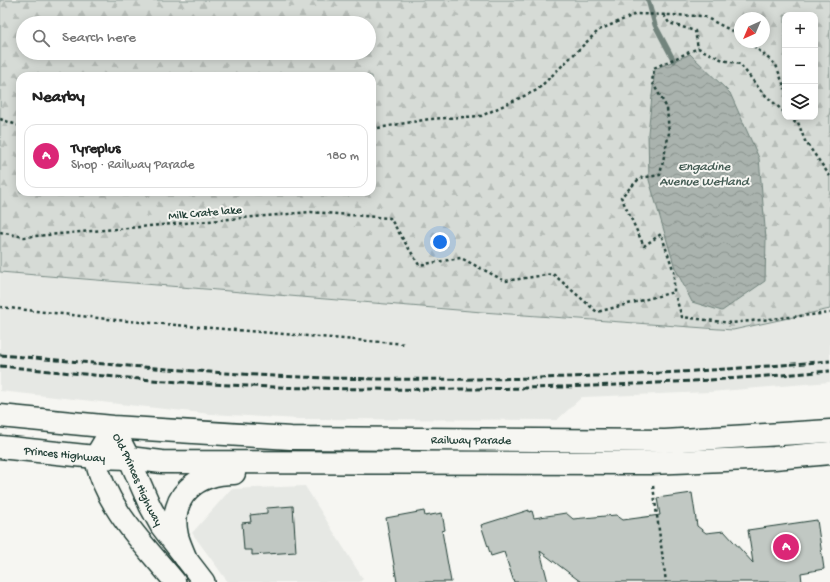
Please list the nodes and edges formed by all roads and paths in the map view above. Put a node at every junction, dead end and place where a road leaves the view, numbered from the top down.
1 (664, 15) junction
2 (734, 32) edge
3 (698, 48) junction
4 (756, 48) edge
5 (783, 84) edge
6 (782, 110) edge
7 (0, 120) edge
8 (792, 120) edge
9 (797, 120) edge
10 (16, 125) edge
11 (800, 127) junction
12 (376, 128) edge
13 (830, 176) edge
14 (0, 232) edge
15 (676, 298) dead end
16 (0, 307) edge
17 (830, 313) edge
18 (405, 344) dead end
19 (0, 416) edge
20 (113, 427) junction
21 (830, 431) edge
22 (0, 447) edge
23 (830, 453) edge
24 (95, 458) junction
25 (129, 458) junction
26 (517, 463) junction
27 (652, 486) dead end
28 (185, 557) junction
29 (175, 582) edge
30 (204, 582) edge
31 (666, 582) edge

1 - 2 path
1 - 3 path
1 - 12 path
3 - 6 path
3 - 14 path, Milk Crate lake
4 - 5 path
7 - 10 path
8 - 11 path
9 - 11 path
11 - 13 path
15 - 17 path
16 - 18 path
19 - 20 highway
20 - 21 highway, Railway Parade
20 - 24 street, Old Princes Highway
20 - 25 street, Old Princes Highway
22 - 24 highway, Princes Highway
23 - 26 highway, Railway Parade
24 - 25 highway, Princes Highway
24 - 29 street
25 - 26 highway, Railway Parade
25 - 28 street, Old Princes Highway
26 - 28 highway
27 - 31 path
28 - 30 street, Old Princes Highway

